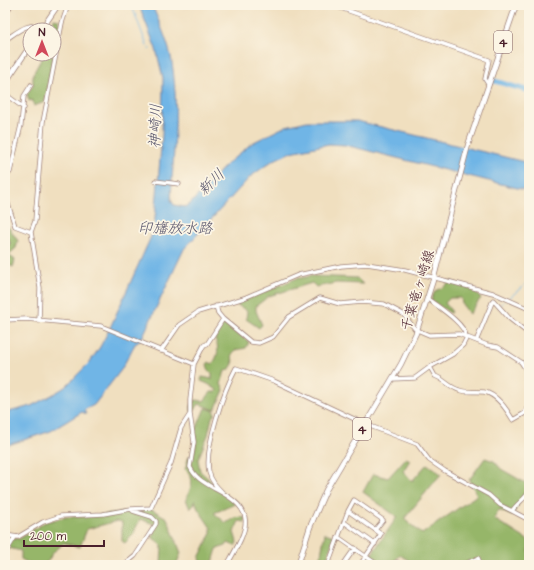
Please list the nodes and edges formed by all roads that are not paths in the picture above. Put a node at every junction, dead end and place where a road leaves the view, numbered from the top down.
1 (11, 5) edge
2 (58, 5) edge
3 (68, 5) edge
4 (332, 5) edge
5 (516, 5) edge
6 (5, 14) edge
7 (46, 22) edge
8 (22, 30) edge
9 (5, 40) edge
10 (22, 58) edge
11 (489, 81) junction
12 (5, 83) edge
13 (31, 85) dead end
14 (5, 91) edge
15 (24, 108) junction
16 (5, 178) edge
17 (155, 181) dead end
18 (180, 184) dead end
19 (5, 202) edge
20 (32, 232) junction
21 (5, 236) edge
22 (5, 249) edge
23 (434, 277) junction
24 (493, 293) junction
25 (428, 300) junction
26 (493, 300) junction
27 (216, 306) junction
28 (529, 309) edge
29 (223, 319) junction
30 (5, 320) edge
31 (39, 321) junction
32 (417, 330) junction
33 (529, 334) edge
34 (467, 336) junction
35 (477, 339) junction
36 (161, 351) junction
37 (194, 364) junction
38 (430, 367) junction
39 (529, 374) edge
40 (392, 379) junction
41 (529, 404) edge
42 (190, 414) junction
43 (365, 424) junction
44 (529, 492) edge
45 (223, 493) junction
46 (131, 509) junction
47 (348, 511) junction
48 (512, 511) junction
49 (529, 520) edge
50 (344, 522) junction
51 (375, 530) junction
52 (5, 536) edge
53 (15, 537) junction
54 (338, 537) junction
55 (375, 544) junction
56 (355, 548) junction
57 (5, 554) edge
58 (366, 556) junction
59 (124, 565) edge
60 (227, 565) edge
61 (298, 565) edge
62 (328, 565) edge
63 (343, 565) edge
64 (360, 565) edge
65 (378, 565) edge
66 (394, 565) edge
67 (401, 565) edge
68 (462, 565) edge
69 (481, 565) edge

1 - 6 street
2 - 7 main road
3 - 20 street
4 - 11 street
5 - 11 main road, 千葉竜ヶ崎線 / 4
8 - 9 street
10 - 12 main road
11 - 23 main road, 千葉竜ヶ崎線 / 4
13 - 15 street
14 - 15 street
15 - 16 street
17 - 18 street
19 - 20 street
20 - 31 street
21 - 22 street
23 - 24 street
23 - 25 main road, 千葉竜ヶ崎線 / 4
23 - 27 street
24 - 26 street
24 - 28 street
25 - 32 main road, 千葉竜ヶ崎線 / 4
25 - 34 street
26 - 33 street
26 - 35 street
27 - 29 street
27 - 36 street
29 - 32 street
29 - 37 street
30 - 31 street
31 - 36 street
32 - 34 street
32 - 40 main road, 千葉竜ヶ崎線 / 4
34 - 35 street
34 - 38 street
35 - 39 street
36 - 37 street
37 - 42 street
38 - 40 street
38 - 41 street
40 - 43 main road, 千葉竜ヶ崎線 / 4
42 - 45 street
42 - 46 street
43 - 45 street
43 - 48 street
43 - 61 main road, 千葉竜ヶ崎線 / 4
44 - 48 street
45 - 60 street
46 - 53 street
46 - 59 street
47 - 50 street
47 - 51 street
47 - 51 street
48 - 49 street
50 - 54 street
50 - 55 street
51 - 55 street
52 - 53 street
53 - 57 street
54 - 56 street
54 - 62 street
55 - 58 street
56 - 58 street
56 - 63 street
58 - 64 street
58 - 65 street
66 - 67 street
68 - 69 street

